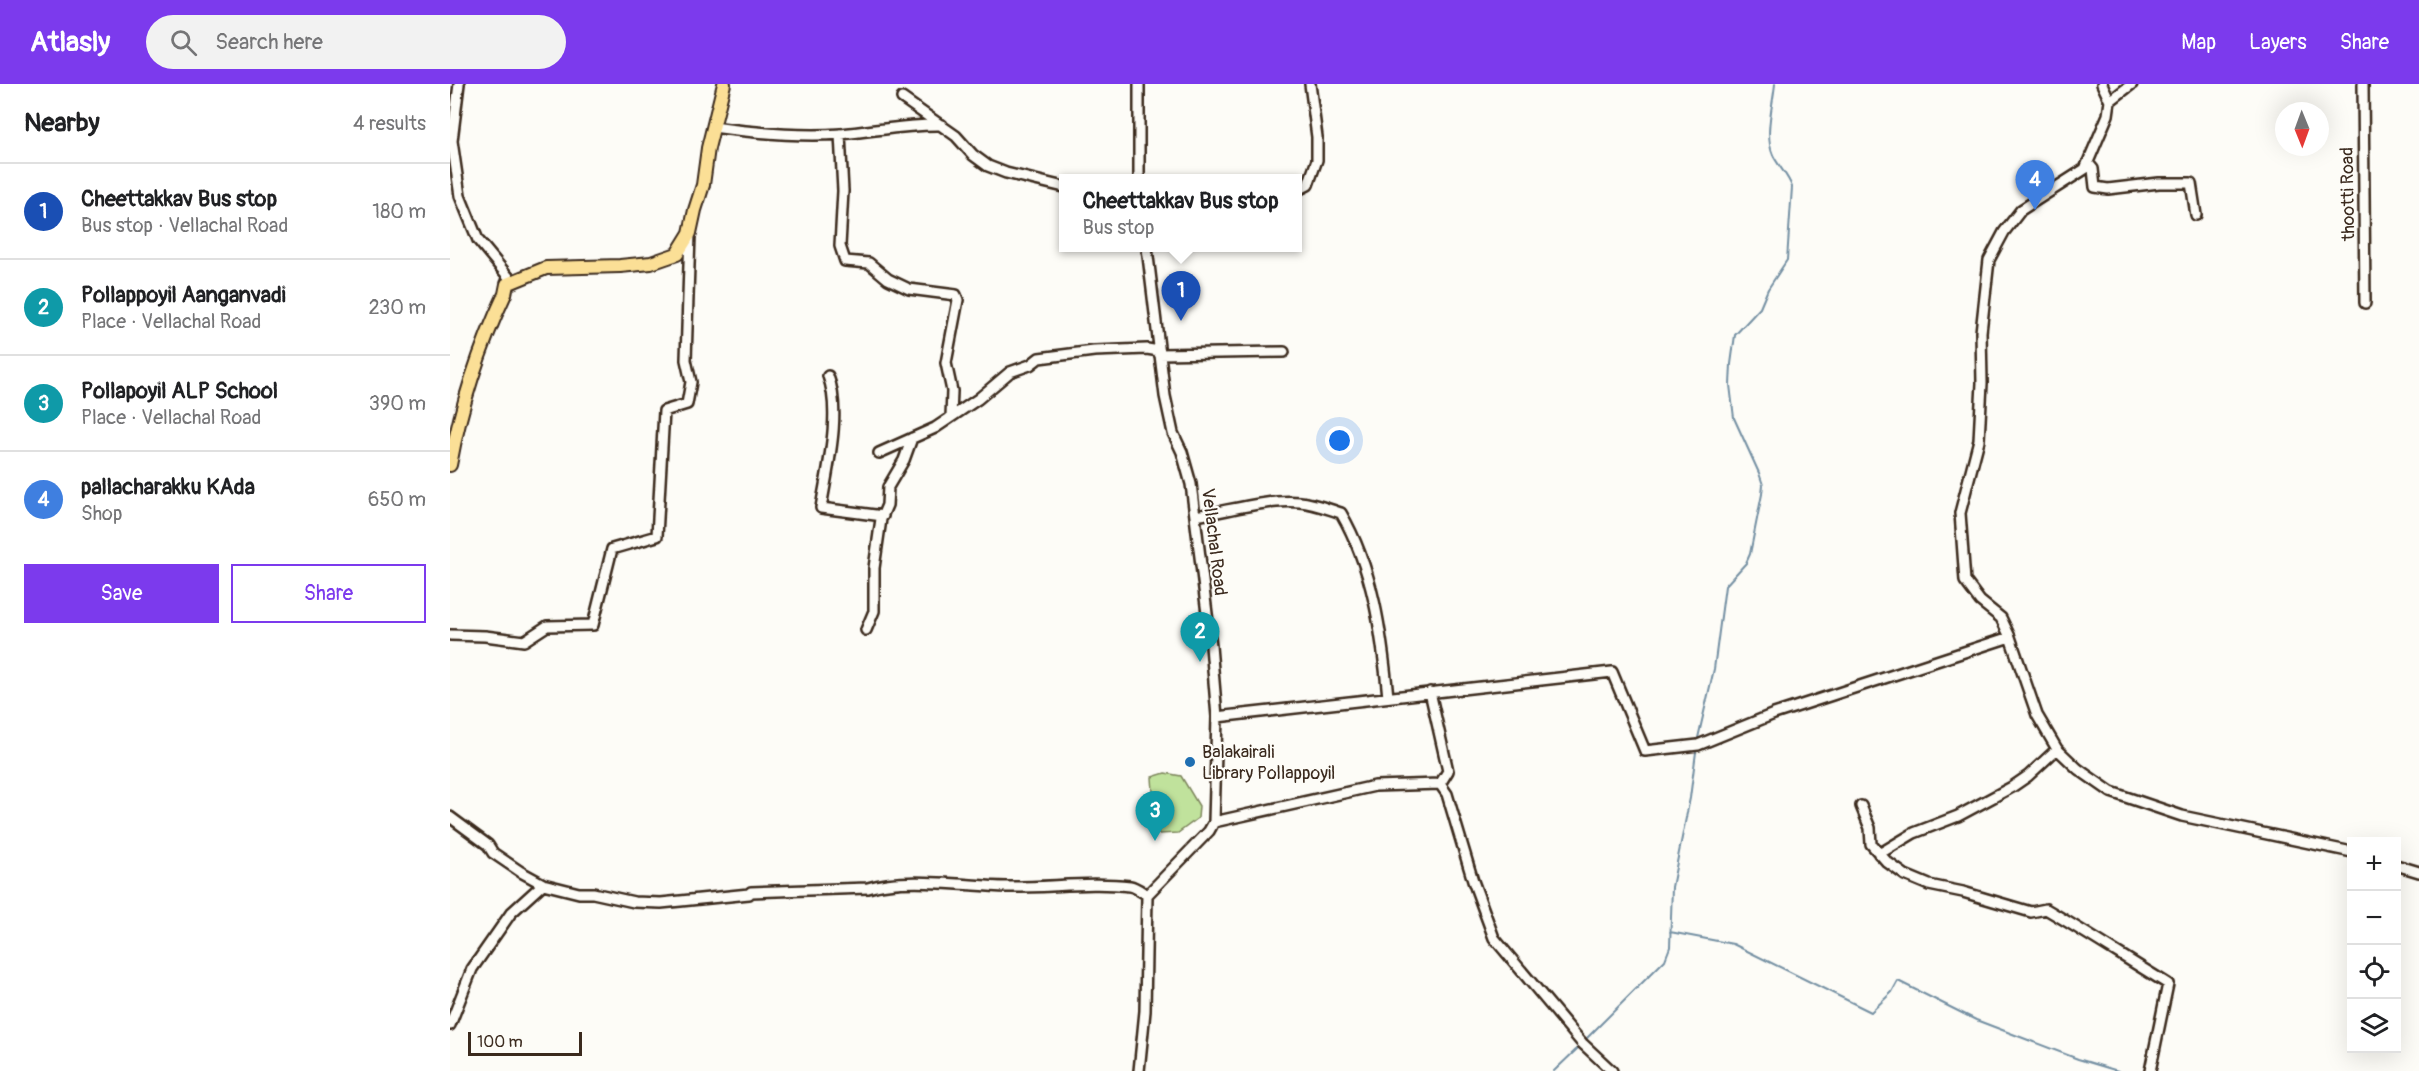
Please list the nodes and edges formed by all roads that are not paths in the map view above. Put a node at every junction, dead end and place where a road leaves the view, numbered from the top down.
1 (459, 84) edge
2 (724, 84) edge
3 (1139, 84) edge
4 (1310, 84) edge
5 (2102, 84) edge
6 (2132, 84) edge
7 (2363, 84) edge
8 (902, 98) dead end
9 (2110, 101) junction
10 (942, 125) junction
11 (713, 127) junction
12 (840, 134) junction
13 (2088, 163) junction
14 (1139, 174) edge
15 (1059, 186) edge
16 (1302, 188) edge
17 (2196, 215) dead end
18 (690, 233) junction
19 (1147, 252) edge
20 (511, 280) junction
21 (2365, 303) dead end
22 (1284, 352) dead end
23 (1159, 353) junction
24 (828, 376) dead end
25 (951, 417) junction
26 (912, 438) junction
27 (879, 453) dead end
28 (450, 465) edge
29 (883, 516) junction
30 (1195, 516) junction
31 (866, 630) dead end
32 (450, 635) edge
33 (2010, 637) junction
34 (1430, 692) junction
35 (1388, 696) junction
36 (1217, 717) junction
37 (2057, 749) junction
38 (1440, 784) junction
39 (1861, 806) dead end
40 (450, 817) edge
41 (1214, 822) junction
42 (2347, 851) edge
43 (1880, 854) junction
44 (2401, 866) edge
45 (2419, 872) edge
46 (543, 884) junction
47 (1147, 895) junction
48 (450, 1025) edge
49 (1139, 1071) edge
50 (1612, 1071) edge
51 (2150, 1071) edge

1 - 20 street
2 - 11 main road
3 - 14 street
4 - 16 street
5 - 9 street
6 - 9 street
7 - 21 street, thootti Road
8 - 10 street
9 - 13 street
10 - 12 street
10 - 15 street
11 - 12 street
11 - 18 main road
12 - 25 street
13 - 17 street
13 - 33 street
18 - 20 main road
18 - 32 street
19 - 23 street, Vellachal Road
20 - 28 main road
22 - 23 street
23 - 25 street
23 - 30 street, Vellachal Road
24 - 29 street
25 - 26 street
26 - 27 street
26 - 29 street
29 - 31 street
30 - 35 street
30 - 36 street, Vellachal Road
33 - 34 street
33 - 37 street
34 - 35 street
34 - 38 street
35 - 36 street
36 - 41 street, Vellachal Road
37 - 42 street
37 - 43 street
38 - 41 street
38 - 50 street
39 - 43 street
40 - 46 street
41 - 47 street
43 - 51 street
44 - 45 street
46 - 47 street
46 - 48 street
47 - 49 street

